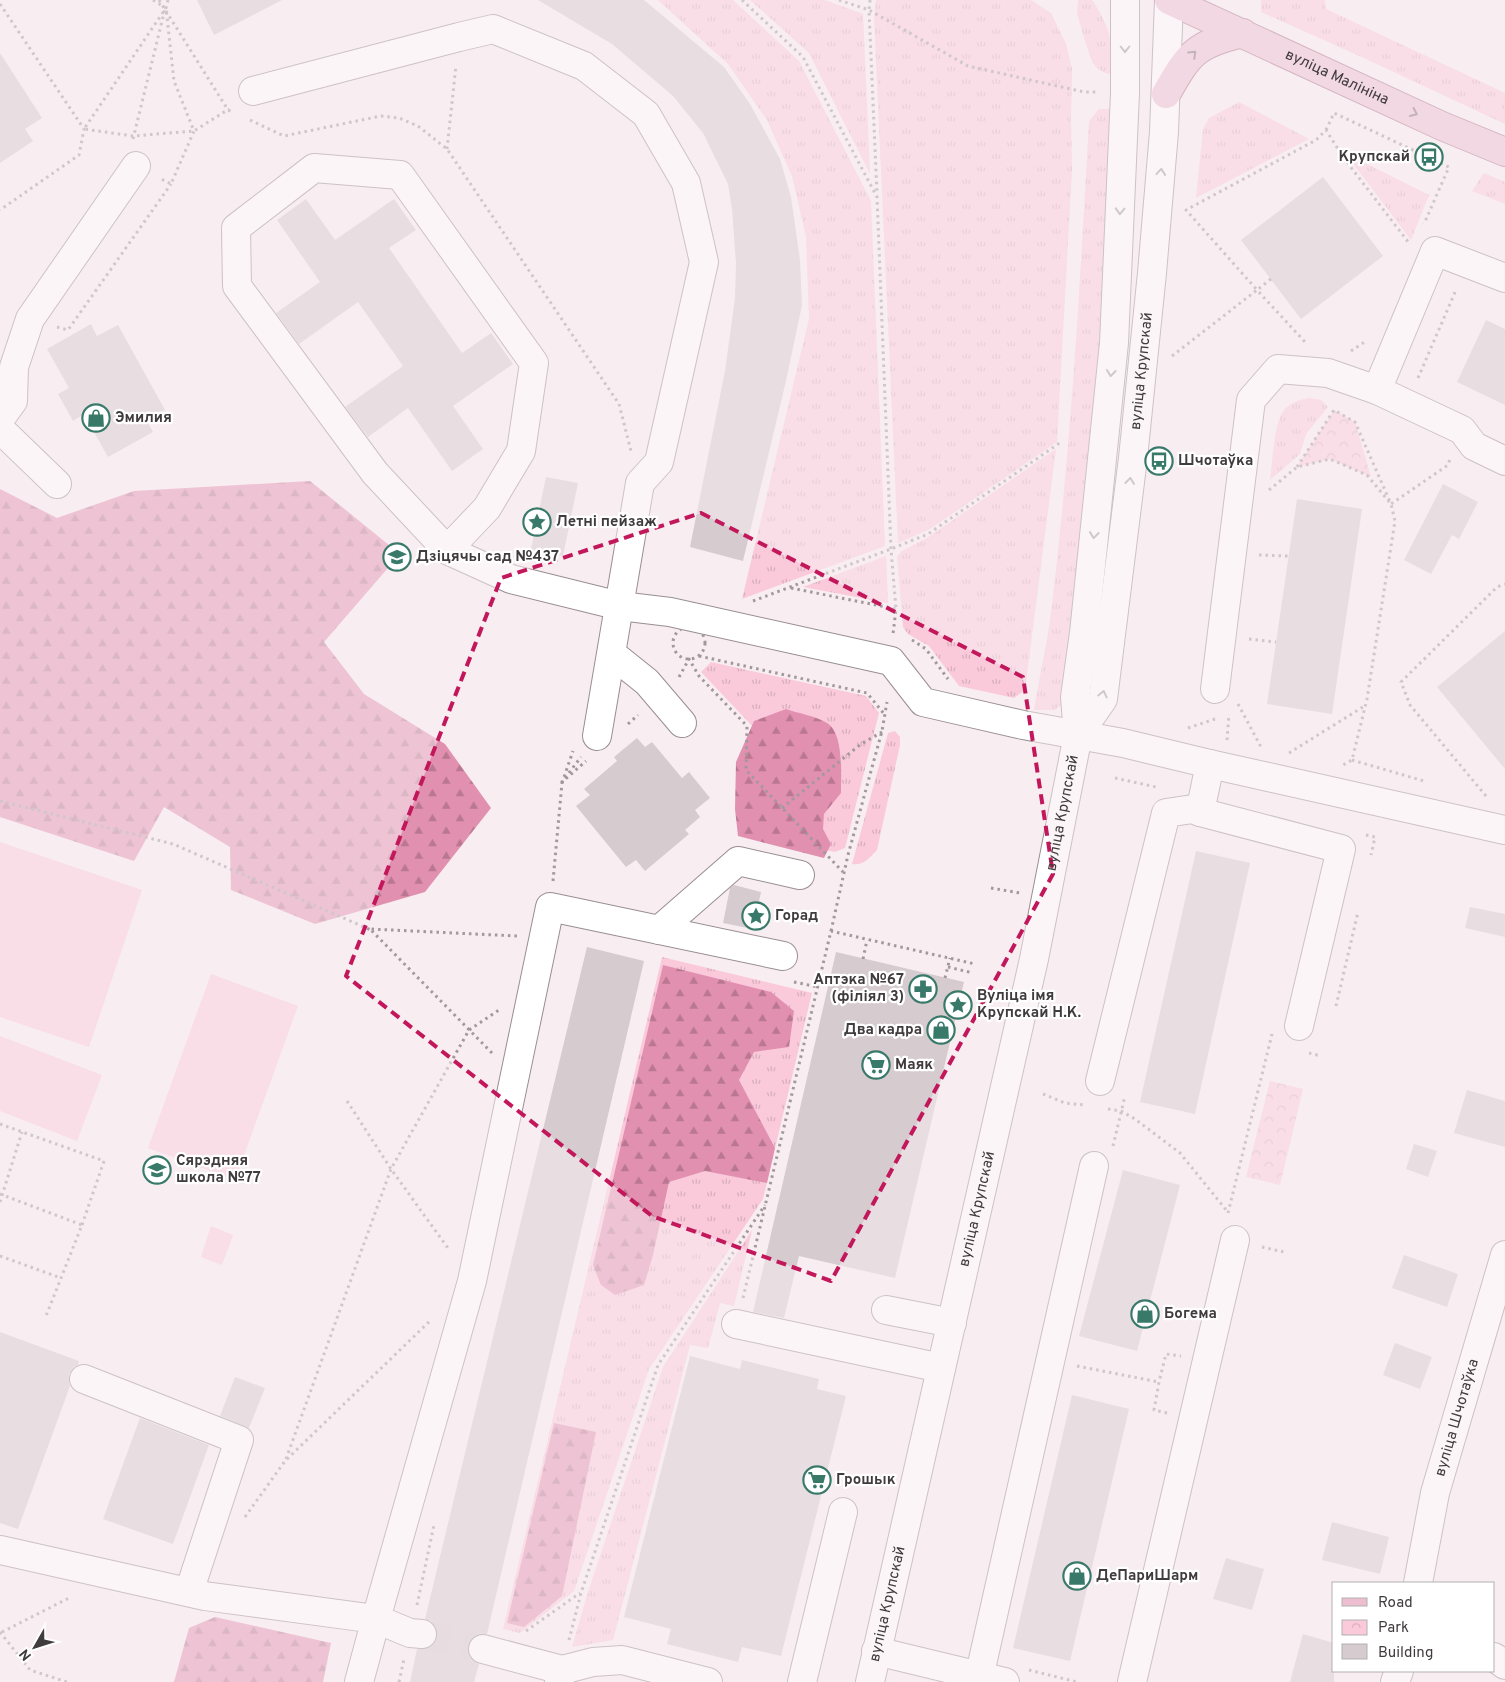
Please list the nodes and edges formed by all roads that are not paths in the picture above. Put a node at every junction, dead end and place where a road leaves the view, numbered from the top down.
1 (1125, 0) edge
2 (1169, 0) edge
3 (1243, 33) junction
4 (253, 91) road end
5 (1166, 94) junction
6 (1505, 152) edge
7 (136, 166) road end
8 (1505, 278) edge
9 (1378, 390) junction
10 (0, 418) edge
11 (0, 429) edge
12 (1505, 461) edge
13 (57, 484) dead end
14 (447, 550) junction
15 (620, 606) junction
16 (612, 654) junction
17 (1215, 690) dead end
18 (682, 723) dead end
19 (1078, 735) junction
20 (597, 736) road end
21 (1210, 764) junction
22 (1200, 812) junction
23 (1505, 830) edge
24 (800, 875) dead end
25 (659, 930) junction
26 (783, 956) dead end
27 (1299, 1026) dead end
28 (1100, 1081) dead end
29 (1094, 1166) dead end
30 (1230, 1230) road end
31 (1505, 1255) edge
32 (886, 1310) dead end
33 (952, 1323) junction
34 (736, 1324) road end
35 (941, 1368) junction
36 (84, 1379) dead end
37 (844, 1512) dead end
38 (0, 1550) edge
39 (1418, 1582) edge
40 (188, 1592) junction
41 (376, 1619) junction
42 (422, 1634) tunnel mouth
43 (490, 1651) tunnel mouth
44 (876, 1651) junction
45 (560, 1676) edge
46 (987, 1680) edge
47 (359, 1682) edge
48 (708, 1682) edge
49 (802, 1682) edge
50 (870, 1682) edge
51 (1132, 1682) edge

1 -> 19 street, вуліца Крупскай
2 - 3 main road, вуліца Малініна
2 - 5 street, вуліца Крупскай
5 -> 3 main road
3 -> 6 main road, вуліца Малініна
4 - 15 street
19 -> 5 street, вуліца Крупскай
7 - 10 street
8 - 9 street
9 - 12 street
9 - 17 street
11 - 13 street
14 - 14 street
14 - 15 street
15 - 16 street
15 - 19 street
16 - 18 street
16 - 20 street
19 - 21 street
19 - 33 street, вуліца Крупскай
21 - 22 street
21 - 23 street
22 - 27 street
22 - 28 street
24 - 25 street
25 - 26 street
25 - 41 street
29 - 46 street
30 - 51 street
31 - 39 street, вуліца Шчотаўка
32 - 33 street
33 - 35 street, вуліца Крупскай
34 - 35 street
35 - 44 street, вуліца Крупскай
36 - 40 street
37 - 49 street
38 - 40 street
40 - 41 street
41 - 42 street
41 - 47 street
43 - 45 street
44 - 46 street
44 - 50 street, вуліца Крупскай
45 - 48 street

